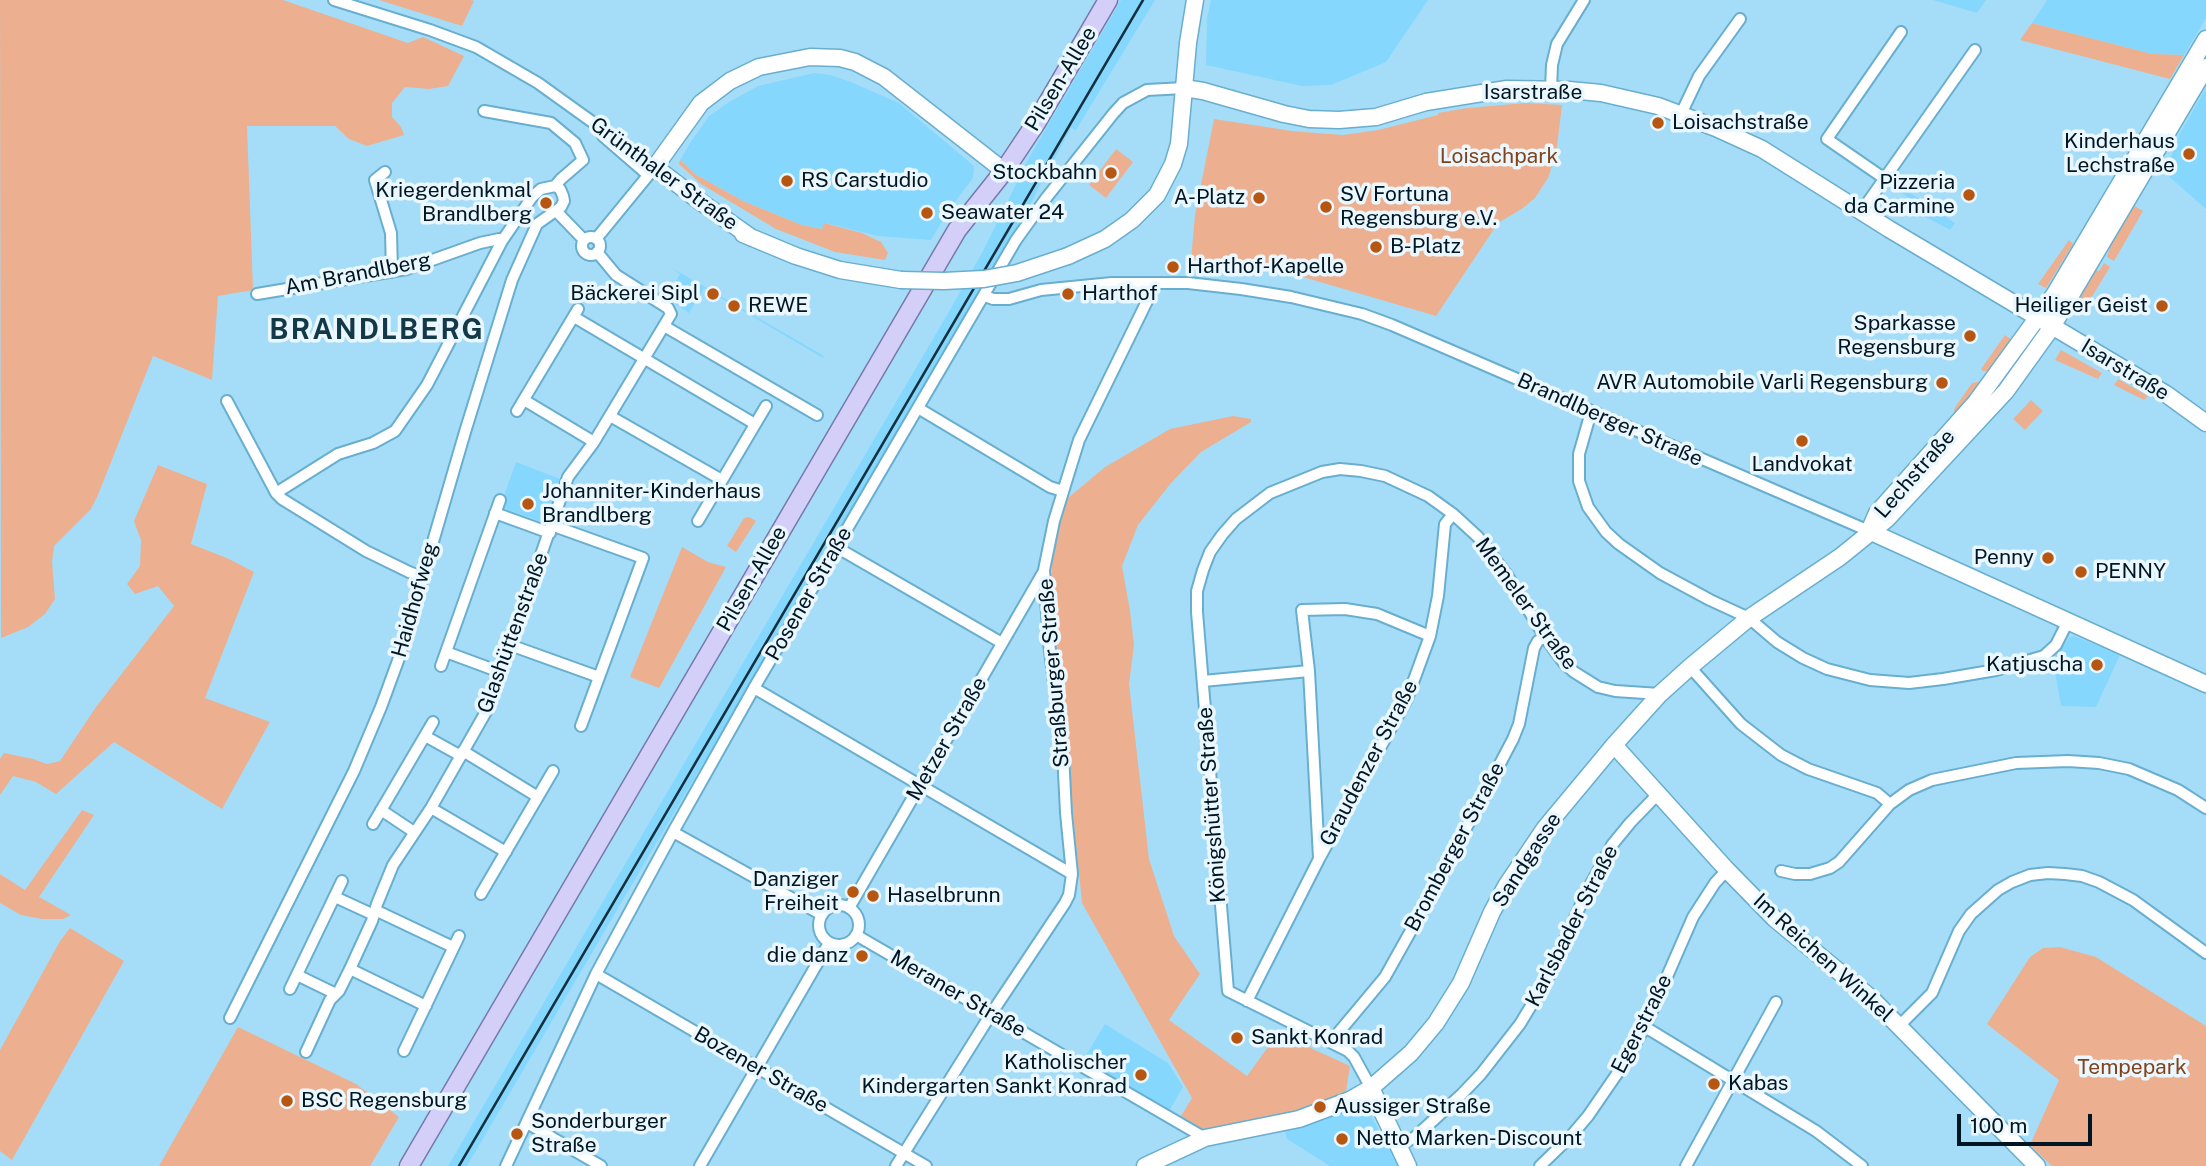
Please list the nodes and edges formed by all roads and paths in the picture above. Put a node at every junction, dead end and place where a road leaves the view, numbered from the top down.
1 (334, 0) edge
2 (1108, 0) edge
3 (1195, 0) edge
4 (1584, 0) edge
5 (1740, 19) dead end
6 (1901, 32) dead end
7 (2206, 39) edge
8 (1975, 50) dead end
9 (2206, 67) edge
10 (1184, 88) junction
11 (1551, 89) junction
12 (484, 111) dead end
13 (1681, 114) junction
14 (651, 171) junction
15 (1004, 171) junction
16 (385, 172) dead end
17 (1885, 179) junction
18 (555, 187) junction
19 (557, 212) junction
20 (1861, 212) junction
21 (596, 239) junction
22 (584, 240) junction
23 (502, 241) junction
24 (597, 252) junction
25 (392, 272) junction
26 (1152, 283) junction
27 (257, 294) dead end
28 (985, 296) junction
29 (2045, 322) junction
30 (664, 326) junction
31 (644, 359) junction
32 (227, 401) dead end
33 (524, 401) junction
34 (766, 406) dead end
35 (918, 408) junction
36 (517, 411) dead end
37 (1591, 412) junction
38 (817, 415) dead end
39 (610, 416) junction
40 (2206, 423) edge
41 (755, 424) junction
42 (594, 442) junction
43 (722, 480) junction
44 (1063, 491) junction
45 (276, 493) junction
46 (499, 500) dead end
47 (495, 513) junction
48 (1453, 514) junction
49 (698, 521) dead end
50 (551, 529) junction
51 (1869, 531) junction
52 (648, 546) dead end
53 (836, 547) junction
54 (643, 558) junction
55 (1044, 570) junction
56 (422, 577) junction
57 (1749, 618) junction
58 (1197, 619) joint
59 (2068, 621) junction
60 (1430, 636) junction
61 (1545, 637) junction
62 (1002, 643) junction
63 (510, 646) junction
64 (446, 652) junction
65 (441, 666) dead end
66 (1690, 667) junction
67 (1309, 671) junction
68 (500, 672) junction
69 (599, 677) junction
70 (1203, 681) junction
71 (2206, 684) edge
72 (754, 688) junction
73 (1660, 694) junction
74 (433, 722) dead end
75 (581, 726) dead end
76 (425, 736) junction
77 (1614, 745) junction
78 (462, 754) junction
79 (553, 771) dead end
80 (921, 785) junction
81 (1658, 794) junction
82 (538, 797) junction
83 (1890, 804) junction
84 (431, 808) junction
85 (2206, 808) edge
86 (381, 810) junction
87 (373, 824) dead end
88 (414, 832) junction
89 (673, 832) junction
90 (506, 852) junction
91 (1319, 859) junction
92 (1727, 870) junction
93 (1781, 872) dead end
94 (1072, 874) junction
95 (342, 881) dead end
96 (481, 894) dead end
97 (335, 897) junction
98 (849, 908) junction
99 (374, 913) junction
100 (822, 915) junction
101 (856, 935) junction
102 (459, 936) dead end
103 (829, 943) junction
104 (453, 947) junction
105 (2206, 953) edge
106 (350, 969) junction
107 (596, 974) junction
108 (297, 975) junction
109 (290, 989) dead end
110 (336, 994) junction
111 (1247, 1001) junction
112 (1776, 1002) dead end
113 (426, 1006) junction
114 (991, 1014) junction
115 (230, 1018) dead end
116 (1899, 1026) junction
117 (1645, 1027) junction
118 (1334, 1043) junction
119 (404, 1051) dead end
120 (306, 1052) dead end
121 (756, 1067) junction
122 (1733, 1079) junction
123 (1371, 1088) junction
124 (527, 1123) junction
125 (1205, 1138) junction
126 (1399, 1146) junction
127 (904, 1153) junction
128 (408, 1166) edge
129 (506, 1166) edge
130 (601, 1166) edge
131 (699, 1166) edge
132 (895, 1166) edge
133 (926, 1166) edge
134 (1145, 1166) edge
135 (1408, 1166) edge
136 (1540, 1166) edge
137 (1686, 1166) edge
138 (1862, 1166) edge
139 (2037, 1166) edge

1 - 14 street, Grünthaler Straße
2 - 15 main road, Pilsen-Allee
3 - 10 street, Grünthaler Straße
4 - 11 street
5 - 13 street
6 - 17 street
7 - 29 street, Lechstraße
8 - 17 street
9 - 29 street, Lechstraße
10 - 11 street, Isarstraße
10 - 14 street, Grünthaler Straße, bridge
10 - 28 street, Posener Straße
11 - 13 street, Isarstraße
12 - 18 street
13 - 20 street, Isarstraße
14 - 15 street
14 - 21 street
15 - 128 main road, Pilsen-Allee
16 - 25 street
17 - 20 street
18 - 19 street
18 - 23 street
19 - 22 street
19 - 56 street, Haidhofweg
20 - 29 street, Isarstraße
21 - 22 street
21 - 24 street
22 - 24 street
23 - 25 street, Am Brandlberg
23 - 45 street
24 - 30 street, Glashüttenstraße
25 - 27 street, Am Brandlberg
26 - 28 street, Brandlberger Straße
26 - 37 street, Brandlberger Straße
26 - 44 street, Straßburger Straße
28 - 35 street, Posener Straße
29 - 40 street, Isarstraße
29 - 51 street, Lechstraße
30 - 31 street, Glashüttenstraße
30 - 38 street
31 - 33 street
31 - 39 street, Glashüttenstraße
31 - 41 street
32 - 45 street
33 - 36 street
33 - 42 street
34 - 41 street
35 - 44 street
35 - 53 street, Posener Straße
37 - 51 street, Brandlberger Straße
37 - 57 street
39 - 42 street, Glashüttenstraße
39 - 43 street
41 - 43 street
42 - 50 street, Glashüttenstraße
43 - 49 street
44 - 55 street, Straßburger Straße
45 - 56 street
46 - 47 street
47 - 50 street
47 - 64 street
48 - 58 street, Memeler Straße
48 - 60 street, Graudenzer Straße
48 - 61 street, Memeler Straße
50 - 54 street
50 - 63 street, Glashüttenstraße
51 - 57 street, Sandgasse
51 - 59 street, Brandlberger Straße
52 - 54 street
53 - 62 street
53 - 72 street, Posener Straße
54 - 69 street
55 - 62 street, Metzer Straße
55 - 94 street, Straßburger Straße
56 - 115 street, Haidhofweg
57 - 59 street
57 - 66 street, Sandgasse
58 - 70 street, Königshütter Straße
59 - 71 street, Brandlberger Straße
60 - 67 street
60 - 91 street, Graudenzer Straße
61 - 73 street, Memeler Straße
61 - 118 street, Bromberger Straße
62 - 80 street, Metzer Straße
63 - 68 street, Glashüttenstraße
63 - 69 street
64 - 65 street
64 - 68 street
66 - 73 street, Sandgasse
66 - 83 street
67 - 70 street
67 - 91 street
68 - 78 street, Glashüttenstraße
69 - 75 street
70 - 111 street, Königshütter Straße
72 - 80 street
72 - 89 street, Posener Straße
73 - 77 street, Sandgasse
74 - 76 street
76 - 78 street
76 - 86 street
77 - 81 street, Im Reichen Winkel
77 - 123 street, Sandgasse
78 - 82 street
78 - 84 street, Glashüttenstraße
79 - 82 street
80 - 94 street
80 - 98 street, Metzer Straße
81 - 92 street, Im Reichen Winkel
81 - 126 street, Karlsbader Straße
82 - 90 street
83 - 85 street
83 - 93 street
84 - 88 street, Glashüttenstraße
84 - 90 street
86 - 87 street
86 - 88 street
88 - 99 street, Glashüttenstraße
89 - 100 street
89 - 107 street, Posener Straße
90 - 96 street
91 - 111 street, Graudenzer Straße
92 - 116 street, Im Reichen Winkel
92 - 117 street, Egerstraße
94 - 114 street
95 - 97 street
97 - 99 street
97 - 108 street
98 - 100 street
98 - 101 street
99 - 104 street
99 - 106 street, Glashüttenstraße
100 - 103 street
101 - 103 street
101 - 114 street, Meraner Straße
102 - 104 street
103 - 121 street
104 - 113 street
105 - 116 street
106 - 110 street, Glashüttenstraße
106 - 113 street
107 - 121 street, Bozener Straße
107 - 124 street, Posener Straße
108 - 109 street
108 - 110 street
110 - 120 street, Glashüttenstraße
111 - 118 street
112 - 122 street
113 - 119 street
114 - 125 street, Meraner Straße
114 - 127 street
116 - 139 street, Im Reichen Winkel
117 - 122 street
117 - 136 street, Egerstraße
118 - 123 street
121 - 127 street, Bozener Straße
121 - 131 street
122 - 137 street
122 - 138 street
123 - 125 street, Sandgasse
123 - 126 street
124 - 129 street, Posener Straße
124 - 130 street
125 - 134 street, Sandgasse
126 - 135 street
127 - 132 street
127 - 133 street, Bozener Straße

